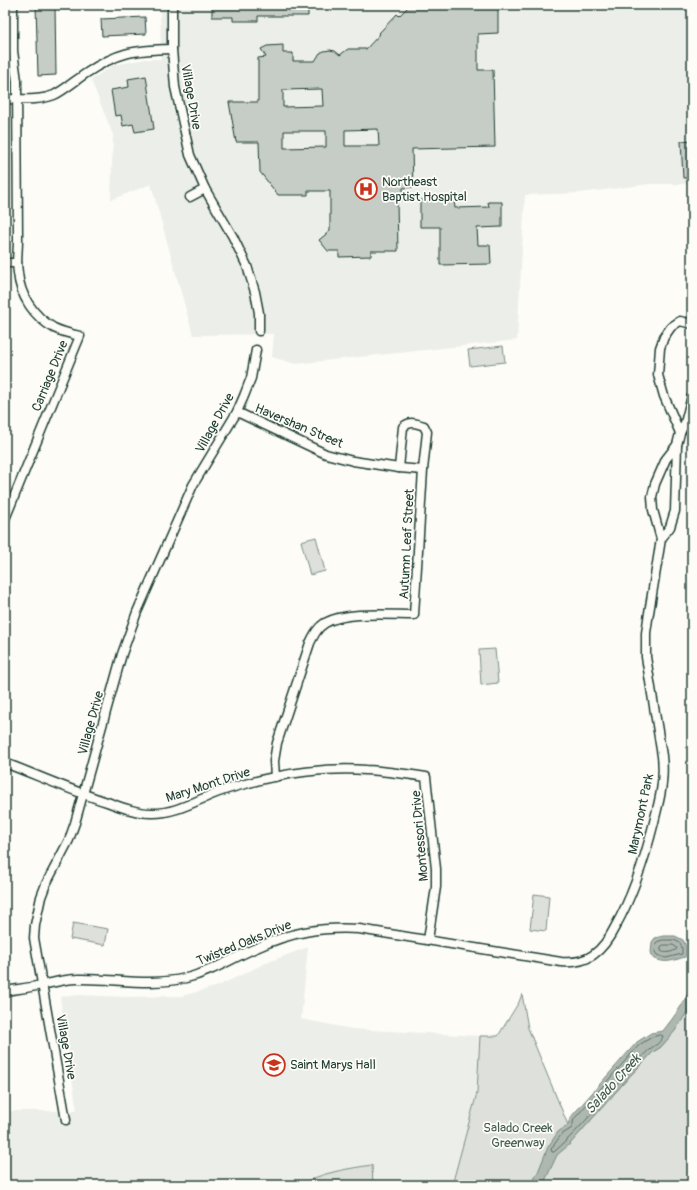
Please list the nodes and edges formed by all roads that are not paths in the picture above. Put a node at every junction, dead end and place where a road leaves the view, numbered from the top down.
1 (13, 5) edge
2 (172, 5) edge
3 (172, 50) junction
4 (5, 99) edge
5 (17, 99) junction
6 (205, 189) junction
7 (190, 197) dead end
8 (5, 263) edge
9 (17, 263) junction
10 (692, 324) edge
11 (259, 331) dead end
12 (256, 350) dead end
13 (692, 396) edge
14 (237, 412) junction
15 (680, 433) junction
16 (677, 445) junction
17 (399, 468) junction
18 (423, 470) junction
19 (5, 519) edge
20 (661, 539) junction
21 (5, 763) edge
22 (426, 777) joint
23 (275, 778) junction
24 (84, 794) junction
25 (428, 940) junction
26 (493, 950) joint
27 (42, 985) junction
28 (5, 991) edge
29 (66, 1120) dead end

1 - 5 street, Carriage Drive
2 - 3 street, Village Drive
3 - 5 street
3 - 6 street, Village Drive
4 - 5 street
5 - 9 street, Carriage Drive
6 - 7 street
6 - 11 street, Village Drive
8 - 9 street
9 - 19 street, Carriage Drive
10 - 15 street
12 - 14 street, Village Drive
13 - 15 street, Marymont Park
14 - 17 street, Havershan Street
14 - 24 street, Village Drive
15 - 16 street, Marymont Park
16 - 20 street, Marymont Park
16 - 20 street, Marymont Park
17 - 18 street, Havershan Street
17 - 18 street, Autumn Leaf Street
18 - 23 street, Autumn Leaf Street
20 - 26 street, Marymont Park
21 - 24 street, Mary Mont Drive
22 - 23 street, Mary Mont Drive
22 - 25 street, Montessori Drive
23 - 24 street, Mary Mont Drive
24 - 27 street, Village Drive
25 - 26 street, Twisted Oaks Drive
25 - 27 street, Twisted Oaks Drive
27 - 28 street, Twisted Oaks Drive
27 - 29 street, Village Drive

